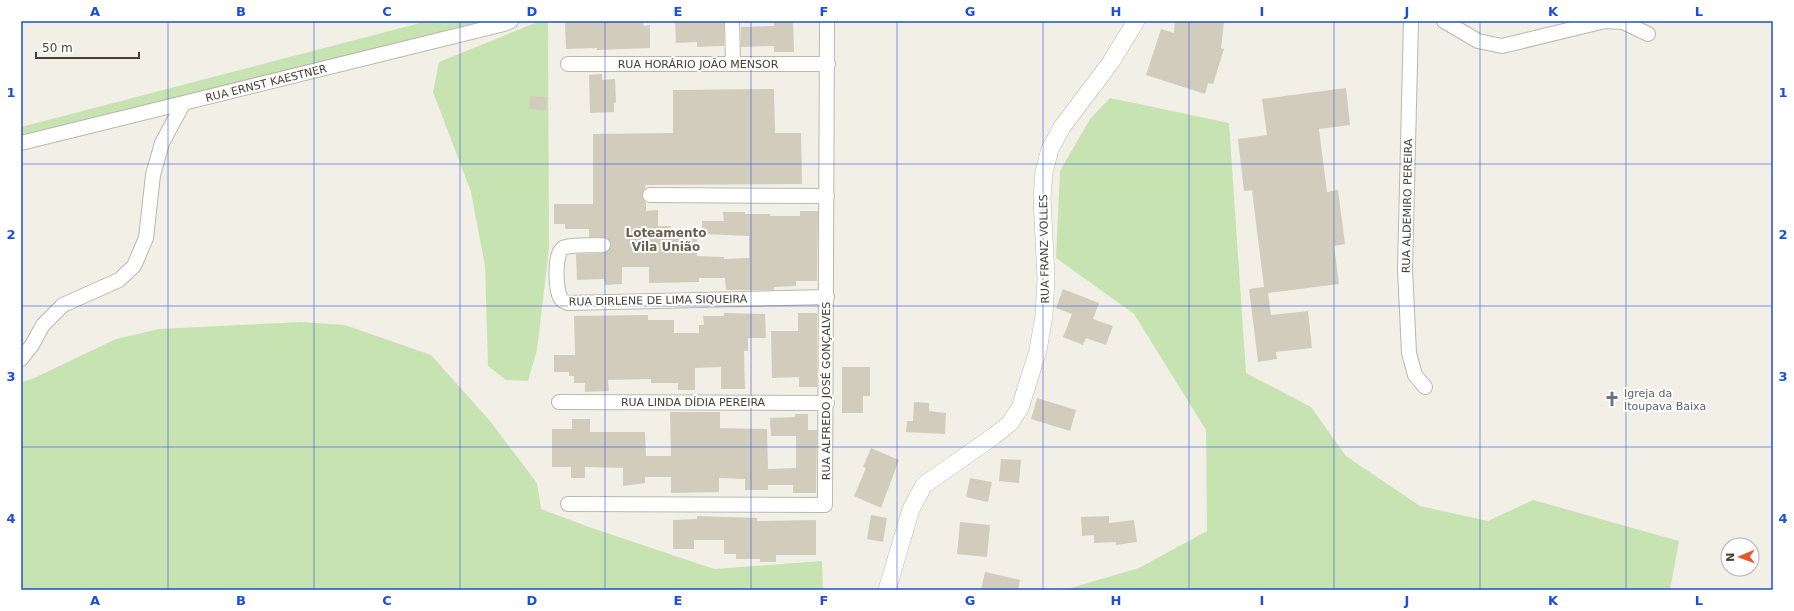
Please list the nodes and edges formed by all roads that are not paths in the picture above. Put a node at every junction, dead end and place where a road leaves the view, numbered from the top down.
1 (511, 21) edge
2 (732, 21) edge
3 (827, 21) edge
4 (1136, 21) edge
5 (1411, 21) edge
6 (1444, 21) edge
7 (1648, 34) dead end
8 (568, 64) dead end
9 (733, 64) junction
10 (828, 64) junction
11 (183, 104) junction
12 (21, 143) edge
13 (650, 195) dead end
14 (827, 196) junction
15 (603, 245) dead end
16 (827, 297) junction
17 (21, 359) edge
18 (1425, 387) dead end
19 (559, 402) dead end
20 (827, 403) junction
21 (568, 504) dead end
22 (887, 590) edge

1 - 11 street, RUA ERNST KAESTNER
2 - 9 street
3 - 10 street, RUA ALFREDO JOSÉ GONÇALVES
4 - 22 street, RUA FRANZ VOLLES
5 - 18 street, RUA ALDEMIRO PEREIRA
6 - 7 street
8 - 9 street, RUA HORÁRIO JOÃO MENSOR
9 - 10 street, RUA HORÁRIO JOÃO MENSOR
10 - 14 street, RUA ALFREDO JOSÉ GONÇALVES
11 - 12 street, RUA ERNST KAESTNER
11 - 17 street
13 - 14 street
14 - 16 street, RUA ALFREDO JOSÉ GONÇALVES
15 - 16 street, RUA DIRLENE DE LIMA SIQUEIRA
16 - 20 street, RUA ALFREDO JOSÉ GONÇALVES
19 - 20 street, RUA LINDA DÍDIA PEREIRA
20 - 21 street, RUA ALFREDO JOSÉ GONÇALVES

